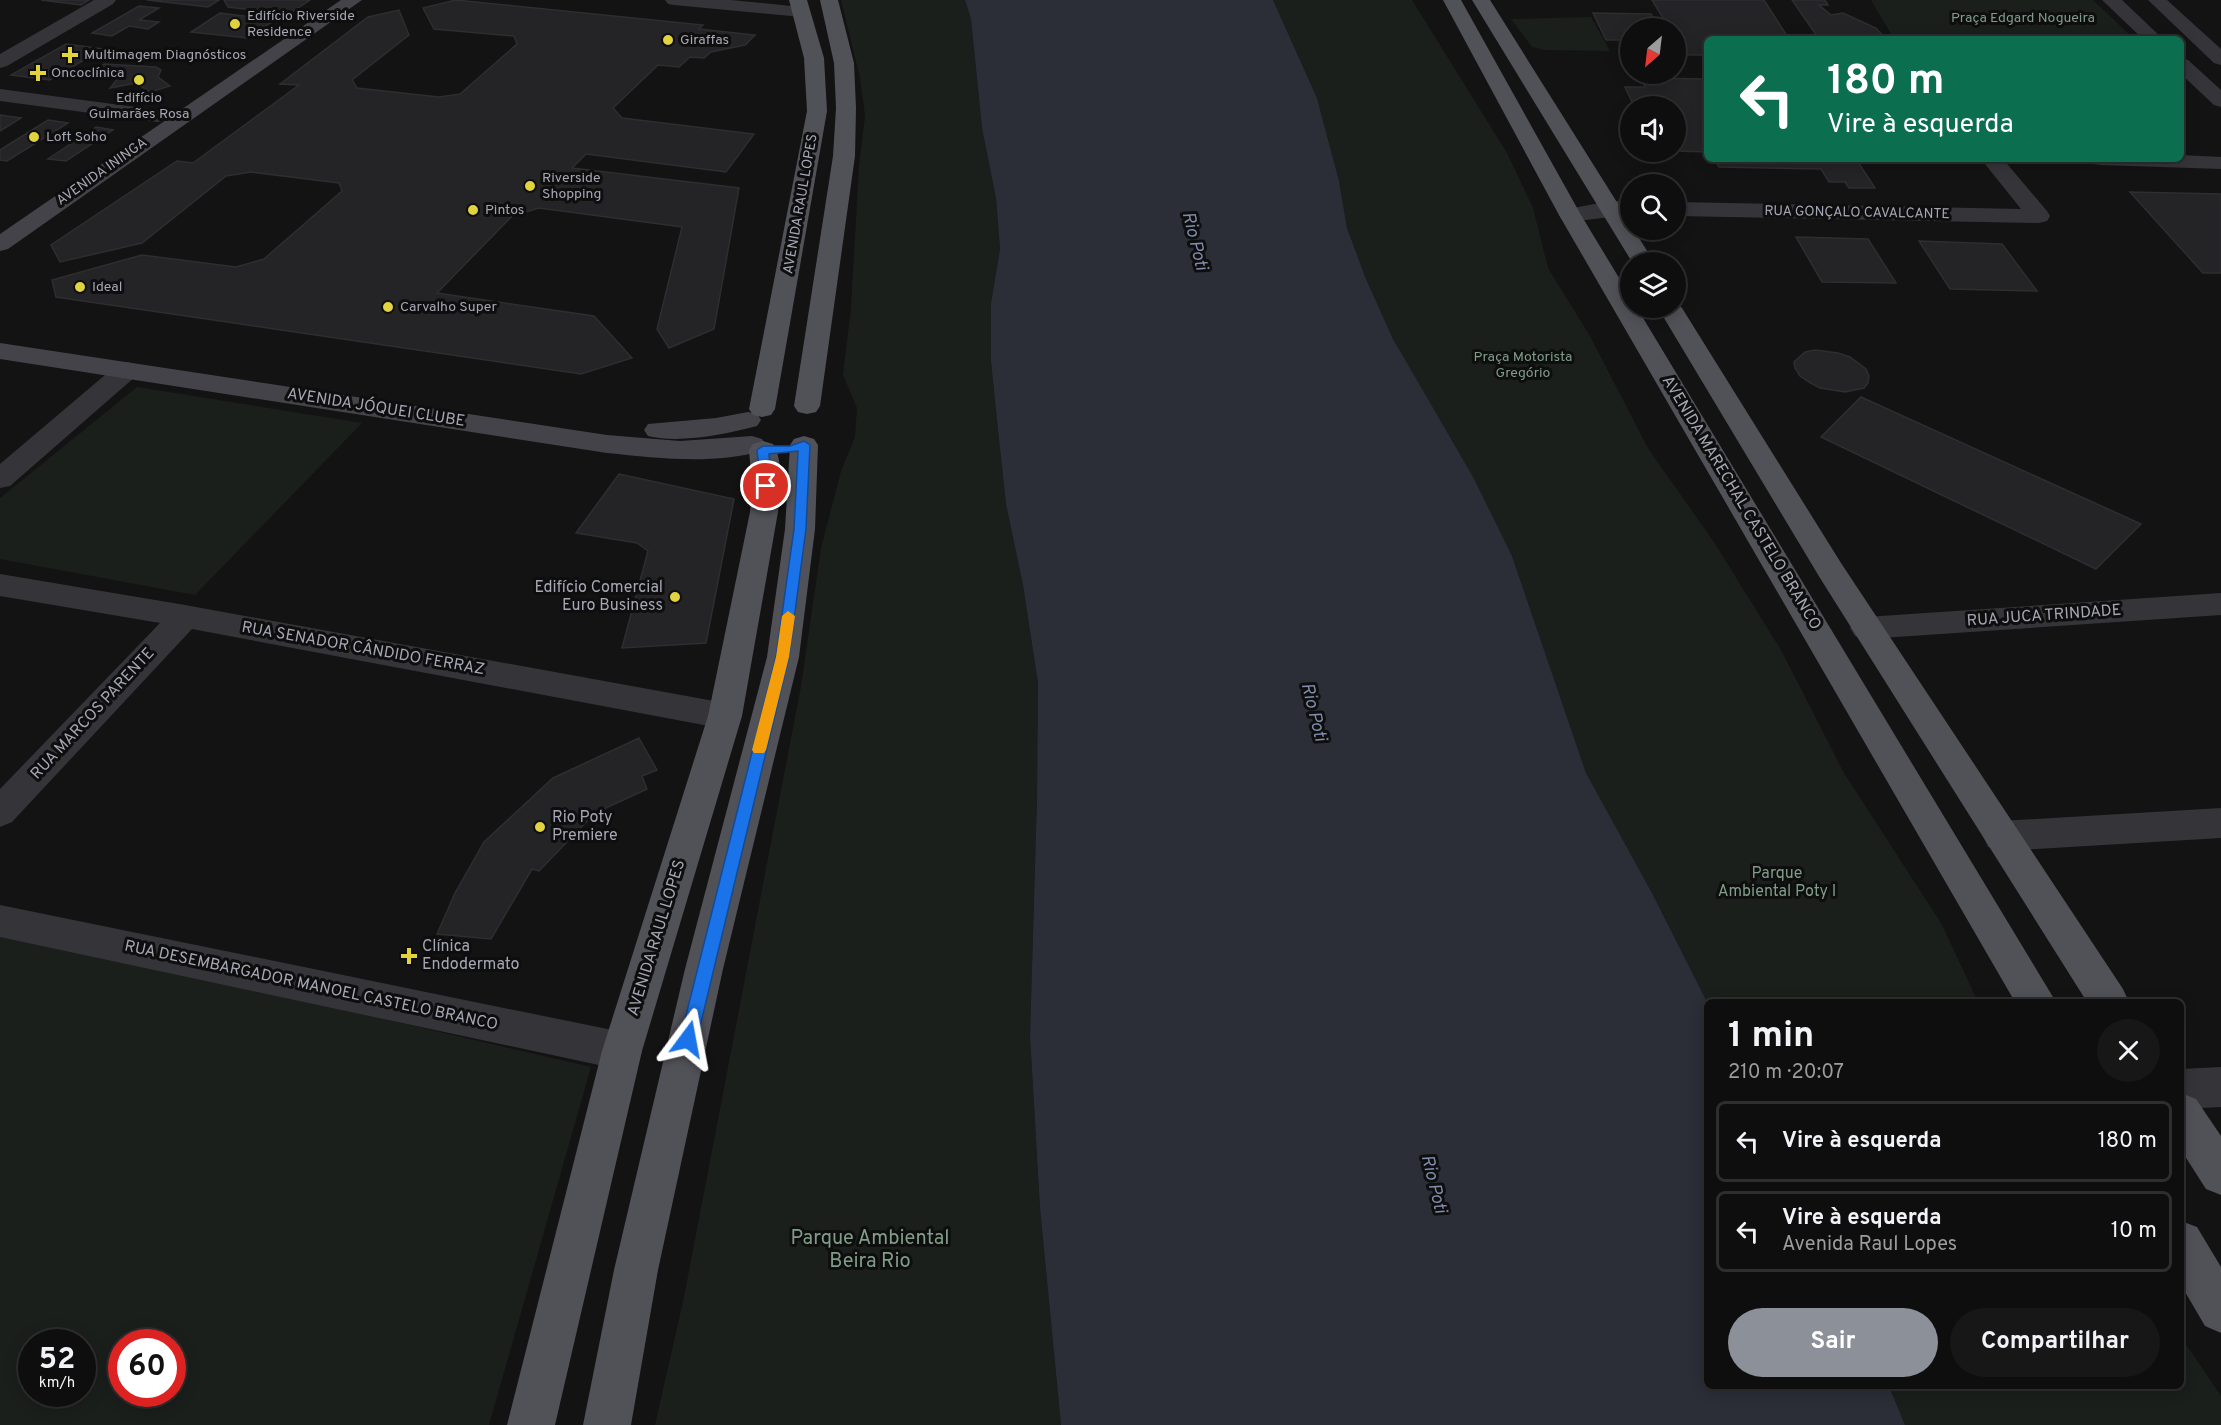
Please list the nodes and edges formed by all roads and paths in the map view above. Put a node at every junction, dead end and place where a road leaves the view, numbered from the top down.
1 (107, 0) edge
2 (331, 0) edge
3 (353, 0) edge
4 (674, 0) edge
5 (829, 0) edge
6 (1452, 0) edge
7 (1481, 0) edge
8 (2111, 0) edge
9 (2157, 0) edge
10 (800, 6) edge
11 (2151, 36) edge
12 (2220, 57) edge
13 (0, 62) edge
14 (2184, 67) edge
15 (0, 95) edge
16 (2221, 100) edge
17 (158, 116) junction
18 (1994, 162) edge
19 (2184, 162) edge
20 (2221, 163) edge
21 (1620, 207) edge
22 (1620, 208) edge
23 (1686, 209) edge
24 (1570, 215) junction
25 (0, 225) edge
26 (0, 244) edge
27 (1676, 318) edge
28 (0, 332) edge
29 (0, 351) edge
30 (127, 370) junction
31 (807, 406) junction
32 (756, 431) junction
33 (804, 445) junction
34 (0, 479) edge
35 (1755, 527) junction
36 (1805, 527) junction
37 (0, 585) edge
38 (2221, 604) edge
39 (185, 616) junction
40 (1866, 628) junction
41 (725, 716) junction
42 (0, 812) edge
43 (2221, 823) edge
44 (2001, 836) junction
45 (0, 921) edge
46 (2034, 999) edge
47 (2107, 999) edge
48 (622, 1051) junction
49 (2221, 1087) edge
50 (2184, 1089) edge
51 (2184, 1118) edge
52 (2221, 1174) edge
53 (2184, 1249) edge
54 (2221, 1310) edge
55 (531, 1425) edge
56 (607, 1425) edge

1 - 13 street
2 - 17 main road, AVENIDA ININGA
3 - 26 main road, AVENIDA ININGA
4 - 10 street
5 - 31 main road, AVENIDA RAUL LOPES
6 - 24 main road, AVENIDA MARECHAL CASTELO BRANCO
7 - 21 main road
8 - 11 street
9 - 12 street
10 - 32 main road, AVENIDA RAUL LOPES
14 - 16 street
15 - 17 street
17 - 25 main road, AVENIDA ININGA
18 - 23 street, RUA GONÇALO CAVALCANTE
19 - 20 street
22 - 24 street
24 - 35 main road, AVENIDA MARECHAL CASTELO BRANCO
27 - 36 main road
28 - 32 main road, AVENIDA JÓQUEI CLUBE
29 - 30 main road, AVENIDA JÓQUEI CLUBE
30 - 32 main road, AVENIDA JÓQUEI CLUBE
30 - 34 street
31 - 32 main road
31 - 33 main road
32 - 33 main road
32 - 41 main road, AVENIDA RAUL LOPES
33 - 56 main road
35 - 36 main road
35 - 46 main road, AVENIDA MARECHAL CASTELO BRANCO
36 - 40 main road
37 - 39 street, RUA SENADOR CÂNDIDO FERRAZ
38 - 40 street, RUA JUCA TRINDADE
39 - 41 street, RUA SENADOR CÂNDIDO FERRAZ
39 - 42 street, RUA MARCOS PARENTE
40 - 44 main road
41 - 48 main road, AVENIDA RAUL LOPES
43 - 44 street
44 - 47 main road
45 - 48 street, RUA DESEMBARGADOR MANOEL CASTELO BRANCO
48 - 55 main road, AVENIDA RAUL LOPES
49 - 50 street
51 - 52 main road
53 - 54 main road

